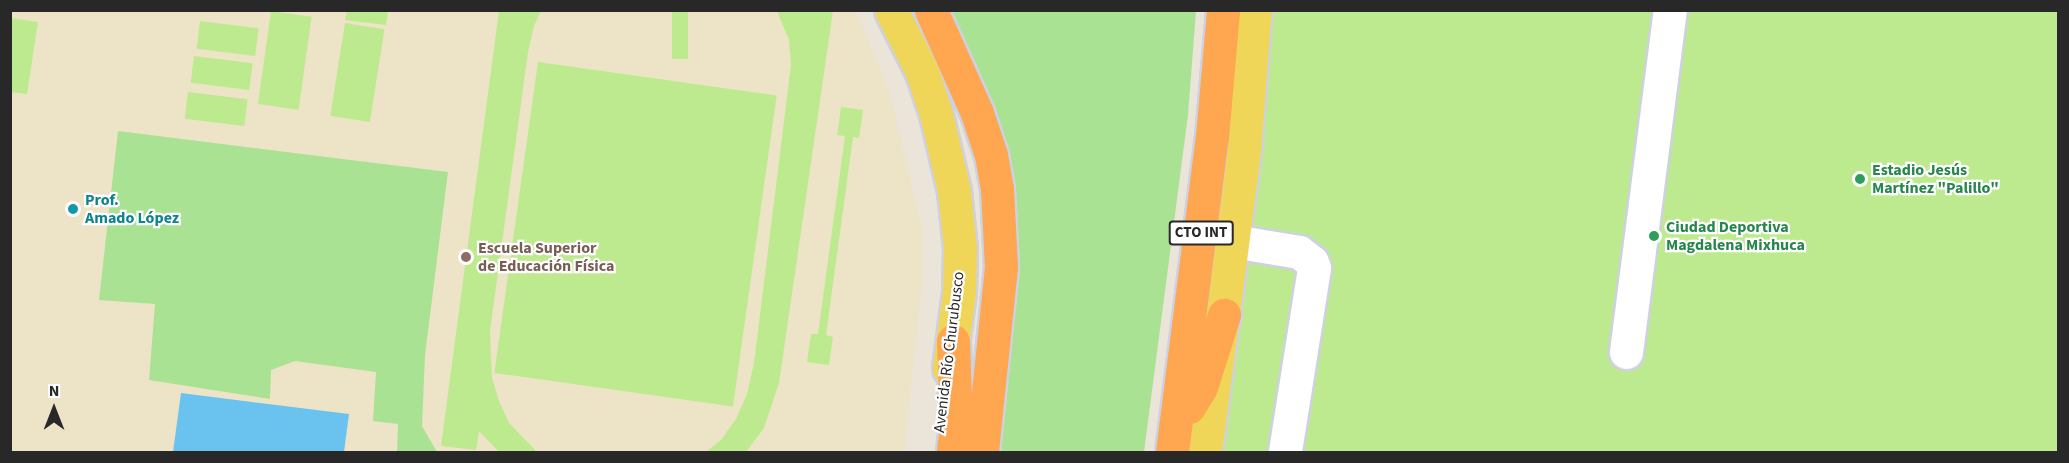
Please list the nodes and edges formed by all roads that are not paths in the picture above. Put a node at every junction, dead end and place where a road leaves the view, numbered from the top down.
1 (891, 10) edge
2 (931, 10) edge
3 (1223, 10) edge
4 (1255, 10) edge
5 (1670, 10) edge
6 (1233, 241) junction
7 (1224, 315) junction
8 (952, 341) junction
9 (1626, 352) dead end
10 (1174, 441) edge
11 (937, 453) edge
12 (954, 453) edge
13 (982, 453) edge
14 (1205, 453) edge
15 (1285, 453) edge

1 - 8 main road, Avenida Río Churubusco
2 - 13 highway
3 - 10 highway, CTO INT
4 - 6 main road, CTO INT
5 - 9 lane
6 - 7 main road, CTO INT
6 - 15 lane
7 - 10 highway
7 - 14 main road, CTO INT
8 - 11 main road, Avenida Río Churubusco
8 - 12 highway

